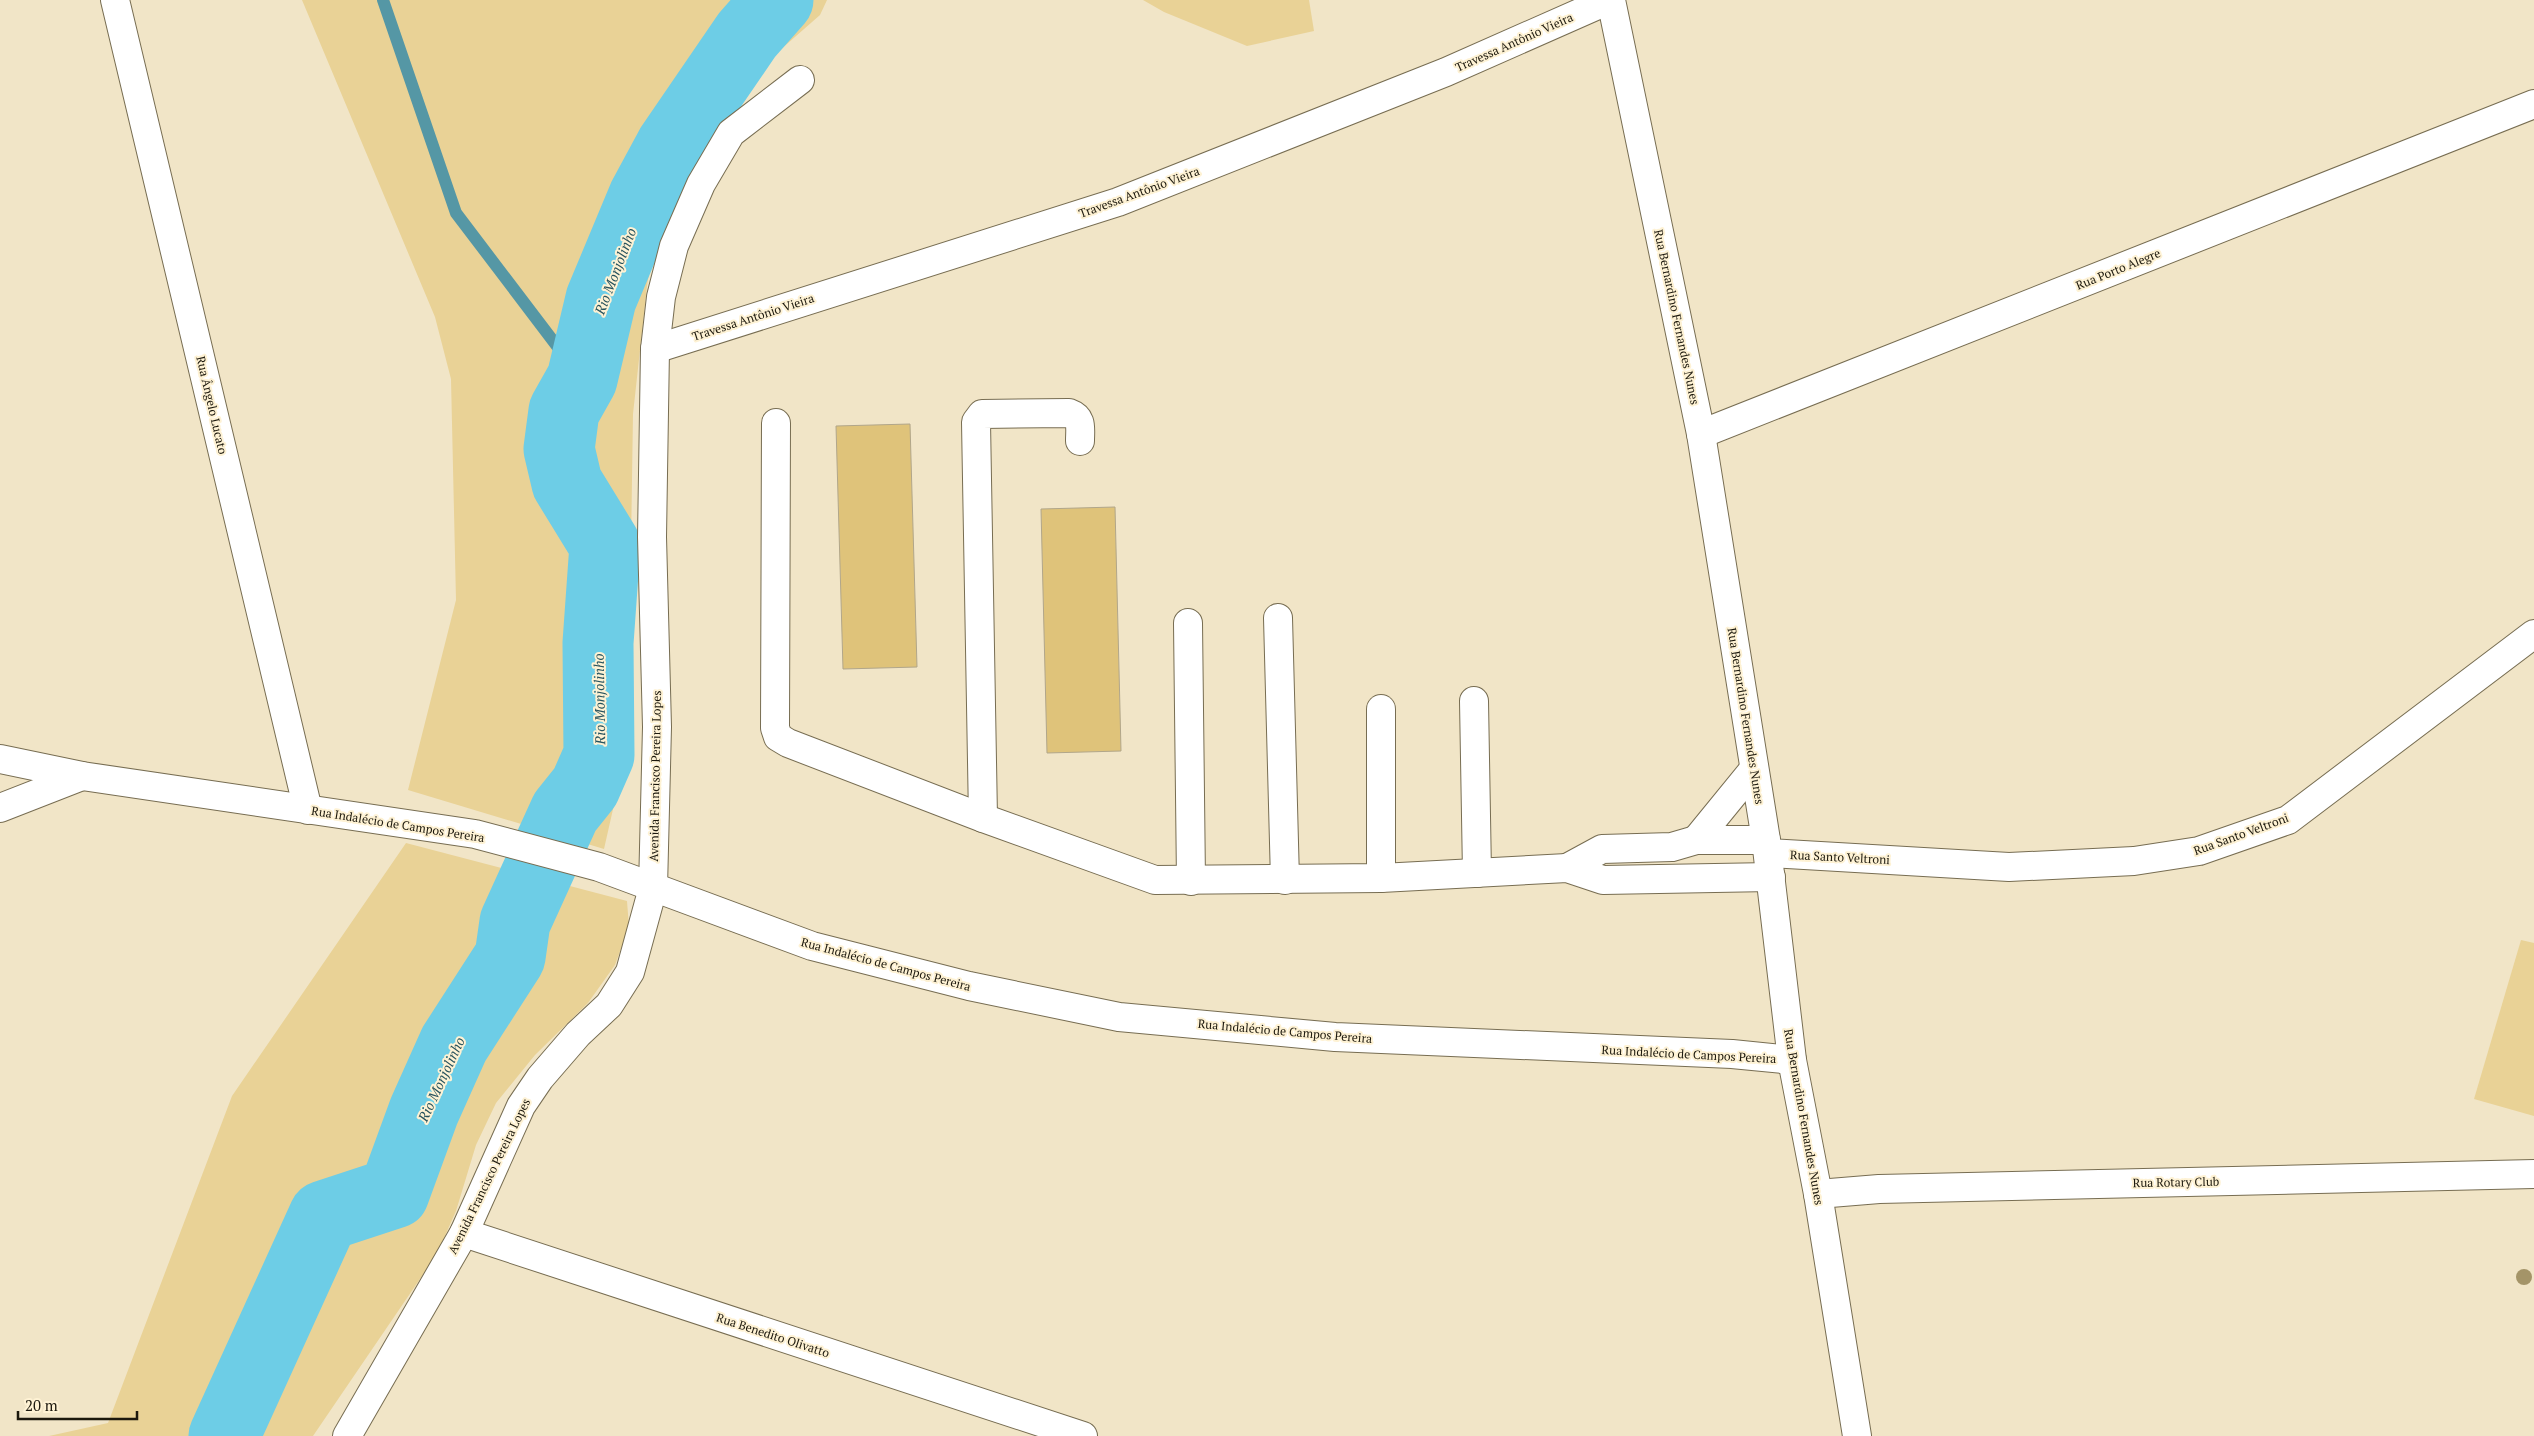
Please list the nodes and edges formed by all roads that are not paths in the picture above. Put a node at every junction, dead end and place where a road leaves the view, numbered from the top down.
1 (115, 0) edge
2 (1610, 0) edge
3 (800, 80) dead end
4 (2534, 104) edge
5 (655, 348) junction
6 (776, 423) dead end
7 (1701, 434) junction
8 (1080, 441) dead end
9 (1278, 618) dead end
10 (1188, 623) dead end
11 (2534, 634) edge
12 (1474, 701) dead end
13 (1381, 709) dead end
14 (0, 759) edge
15 (1754, 769) junction
16 (82, 776) junction
17 (0, 808) edge
18 (308, 810) junction
19 (983, 818) junction
20 (1696, 840) junction
21 (1768, 856) junction
22 (1567, 868) junction
23 (1477, 873) junction
24 (1381, 878) junction
25 (1286, 880) junction
26 (1191, 881) junction
27 (653, 888) junction
28 (1792, 1060) junction
29 (2534, 1174) edge
30 (1818, 1194) junction
31 (464, 1233) junction
32 (347, 1436) edge
33 (1083, 1436) edge
34 (1857, 1436) edge

1 - 18 street, Rua Ângelo Lucato
2 - 5 street, Travessa Antônio Vieira
2 - 7 street, Rua Bernardino Fernandes Nunes
3 - 5 street, Avenida Francisco Pereira Lopes
4 - 7 street, Rua Porto Alegre
5 - 27 street, Avenida Francisco Pereira Lopes
6 - 19 street
7 - 15 street, Rua Bernardino Fernandes Nunes
8 - 19 street
9 - 25 street
10 - 26 street
11 - 21 street, Rua Santo Veltroni
12 - 23 street
13 - 24 street
14 - 16 street, Rua Indalécio de Campos Pereira
15 - 20 street
15 - 21 street, Rua Bernardino Fernandes Nunes
16 - 17 street
16 - 18 street, Rua Indalécio de Campos Pereira
18 - 27 street, Rua Indalécio de Campos Pereira
19 - 26 street
20 - 21 street
20 - 22 street
21 - 22 street
21 - 28 street, Rua Bernardino Fernandes Nunes
22 - 23 street
23 - 24 street
24 - 25 street
25 - 26 street
27 - 28 street, Rua Indalécio de Campos Pereira
27 - 31 street, Avenida Francisco Pereira Lopes
28 - 30 street, Rua Bernardino Fernandes Nunes
29 - 30 street, Rua Rotary Club
30 - 34 street, Rua Bernardino Fernandes Nunes
31 - 32 street, Avenida Francisco Pereira Lopes
31 - 33 street, Rua Benedito Olivatto

